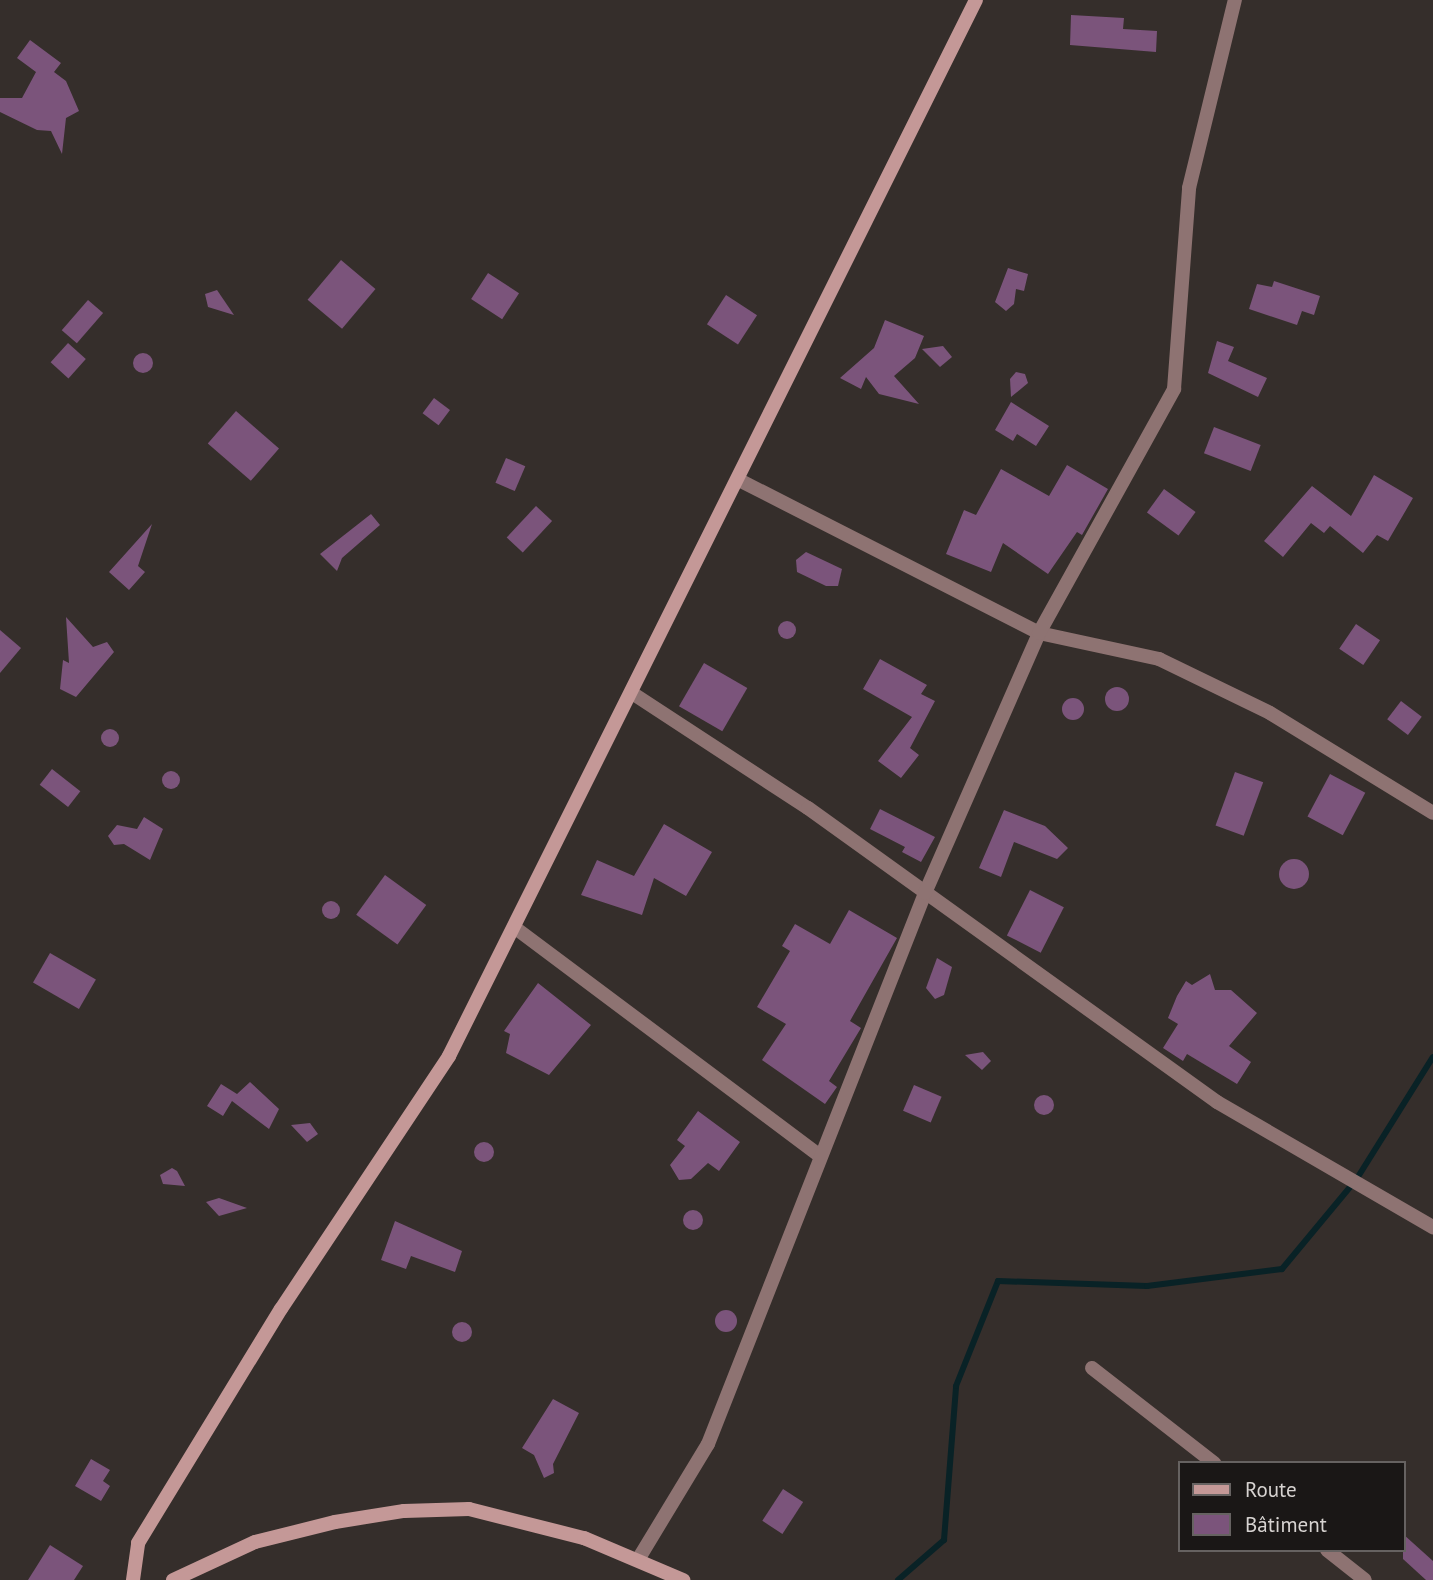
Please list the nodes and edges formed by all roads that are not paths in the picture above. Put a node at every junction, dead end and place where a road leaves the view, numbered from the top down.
1 (976, 0) edge
2 (1235, 0) edge
3 (739, 480) junction
4 (1039, 633) junction
5 (632, 693) junction
6 (1433, 813) edge
7 (925, 893) junction
8 (514, 927) junction
9 (820, 1156) junction
10 (1433, 1227) edge
11 (1092, 1368) dead end
12 (1211, 1461) edge
13 (1330, 1552) edge
14 (639, 1558) junction
15 (133, 1580) edge
16 (173, 1580) edge
17 (683, 1580) edge
18 (1365, 1580) edge

1 - 3 street
2 - 4 street
3 - 4 street
3 - 5 street
4 - 6 street
4 - 7 street
5 - 7 street
5 - 8 street
7 - 9 street
7 - 10 street
8 - 9 street
8 - 15 street
9 - 14 street
11 - 12 street
13 - 18 street
14 - 16 street
14 - 17 street

